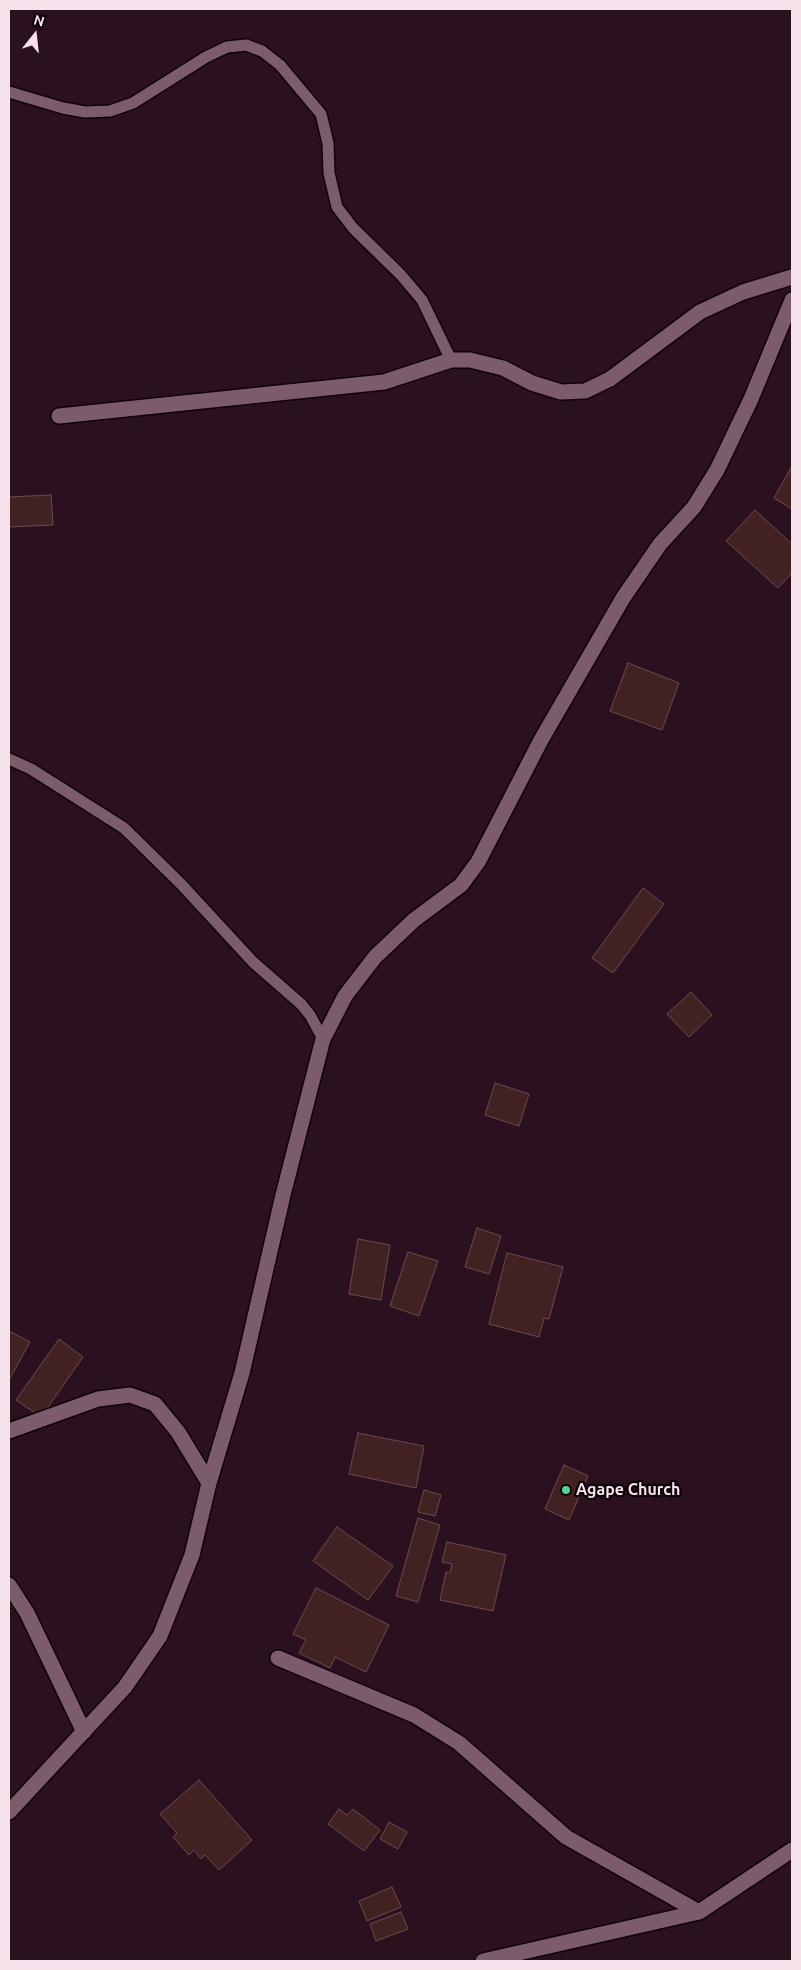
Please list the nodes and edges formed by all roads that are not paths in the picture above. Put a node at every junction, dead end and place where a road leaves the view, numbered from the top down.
1 (9, 92) edge
2 (792, 277) edge
3 (792, 300) edge
4 (451, 360) junction
5 (59, 416) dead end
6 (9, 759) edge
7 (323, 1039) junction
8 (9, 1431) edge
9 (209, 1483) junction
10 (9, 1585) edge
11 (278, 1658) dead end
12 (84, 1732) junction
13 (9, 1812) edge
14 (792, 1850) edge
15 (699, 1912) junction
16 (483, 1961) edge

1 - 4 lane
2 - 4 street
3 - 7 street
4 - 5 street
6 - 7 lane
7 - 9 street
8 - 9 street
9 - 12 street
10 - 12 street
11 - 15 street
12 - 13 street
14 - 15 street
15 - 16 street

